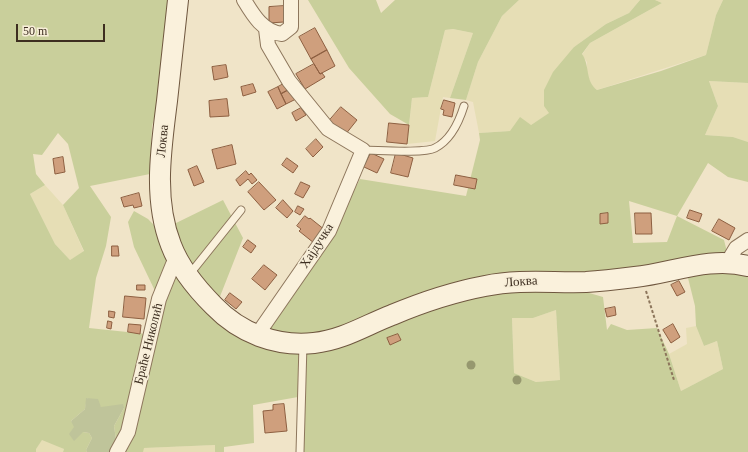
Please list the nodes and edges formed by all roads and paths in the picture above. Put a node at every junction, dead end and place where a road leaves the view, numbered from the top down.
1 (178, 0) edge
2 (244, 0) edge
3 (291, 0) edge
4 (266, 29) junction
5 (464, 106) dead end
6 (363, 150) junction
7 (241, 210) dead end
8 (748, 240) edge
9 (176, 258) junction
10 (727, 262) junction
11 (748, 266) edge
12 (188, 276) junction
13 (641, 276) junction
14 (257, 335) junction
15 (303, 344) junction
16 (674, 380) dead end
17 (128, 432) junction
18 (117, 452) edge
19 (127, 452) edge
20 (300, 452) edge

1 - 9 main road, Локва
2 - 4 street
3 - 4 street
4 - 6 street
5 - 6 lane
6 - 14 street, Хајдучка
7 - 12 lane
8 - 10 street
9 - 12 main road, Локва
9 - 17 street, Браће Николић
10 - 11 main road, Локва
10 - 13 main road, Локва
12 - 14 main road, Локва
13 - 15 main road, Локва
13 - 16 path
14 - 15 main road, Локва
15 - 20 lane
17 - 18 street, Браће Николић
17 - 19 street, Браће Николић

